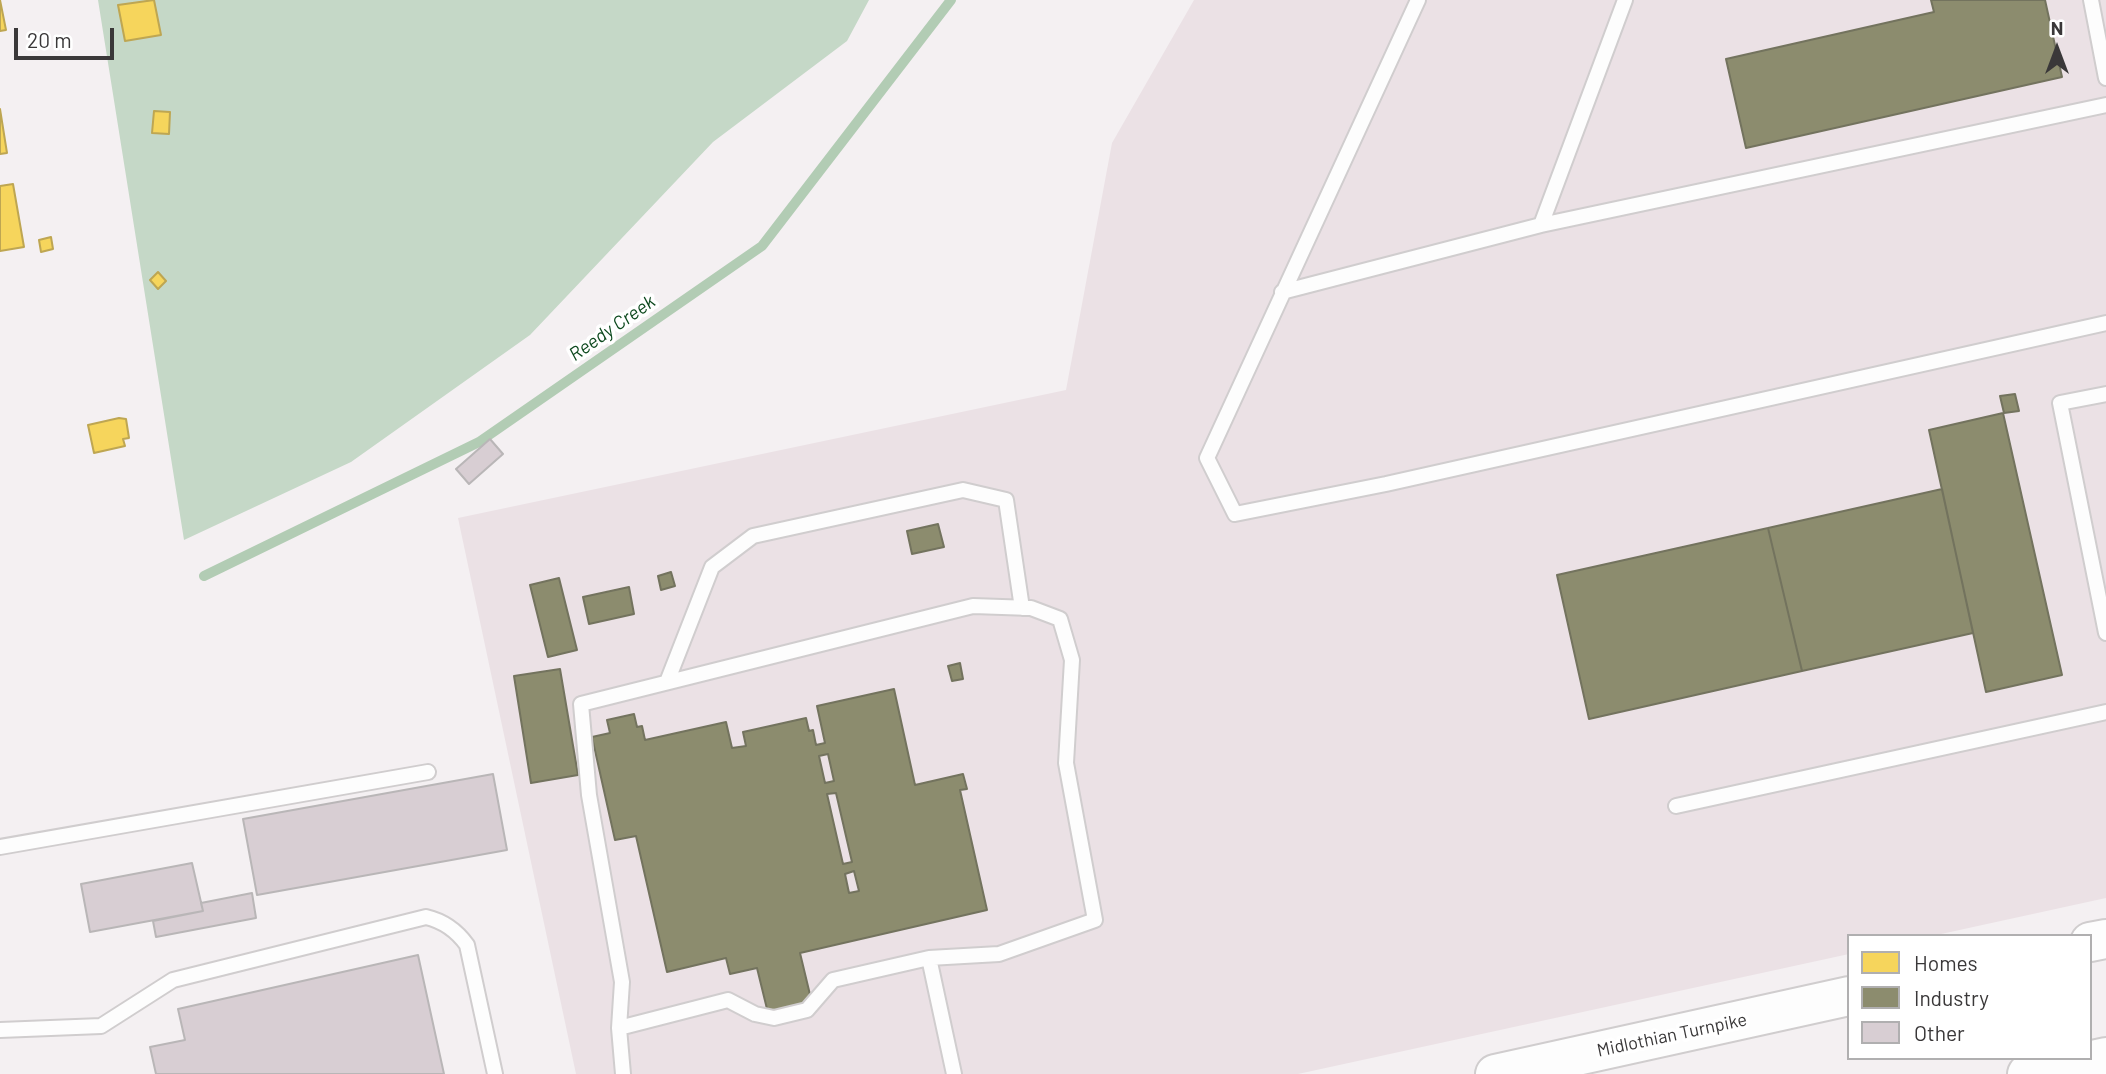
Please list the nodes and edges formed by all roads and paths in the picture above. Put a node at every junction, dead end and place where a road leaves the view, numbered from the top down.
1 (1418, 0) edge
2 (1625, 0) edge
3 (2091, 0) edge
4 (2106, 78) edge
5 (2106, 105) edge
6 (1541, 225) junction
7 (1282, 292) junction
8 (2106, 323) edge
9 (2106, 394) edge
10 (1022, 608) junction
11 (2106, 633) edge
12 (667, 682) junction
13 (2106, 712) edge
14 (428, 772) dead end
15 (1676, 806) dead end
16 (0, 847) edge
17 (929, 958) junction
18 (1847, 996) edge
19 (620, 1028) junction
20 (0, 1030) edge
21 (2106, 1057) edge
22 (495, 1074) edge
23 (623, 1074) edge
24 (954, 1074) edge
25 (1495, 1074) edge
26 (2027, 1074) edge

1 - 7 lane
2 - 6 lane
3 - 4 lane
5 - 6 lane
6 - 7 lane
7 - 8 lane
9 - 11 lane
10 - 12 lane
10 - 12 lane
10 - 17 lane
12 - 19 lane
13 - 15 lane
14 - 16 lane
17 - 19 lane
17 - 24 lane
18 - 25 main road, Midlothian Turnpike
19 - 23 lane
20 - 22 lane
21 - 26 main road

